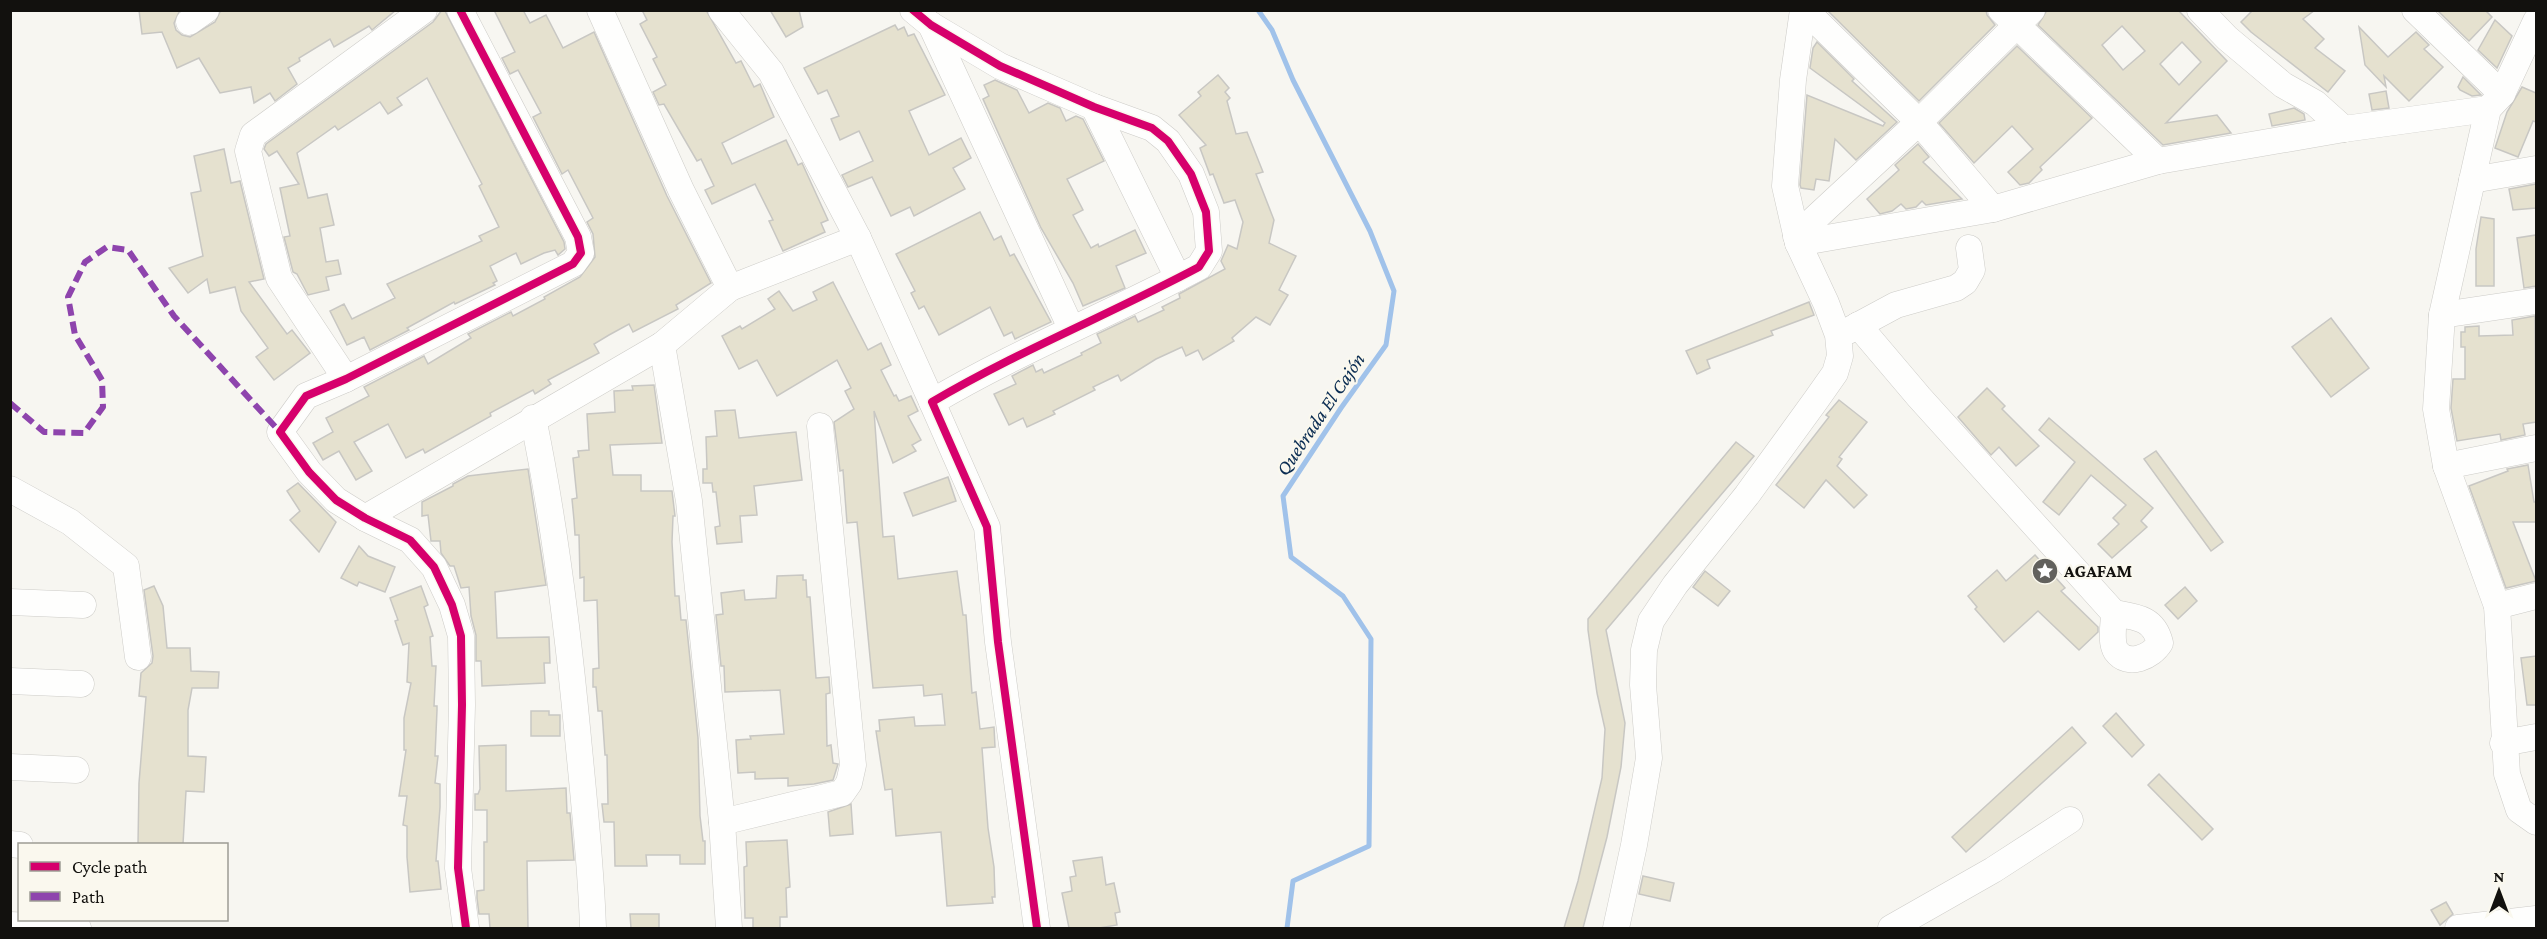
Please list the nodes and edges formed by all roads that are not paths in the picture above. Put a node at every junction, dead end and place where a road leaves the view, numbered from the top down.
1 (424, 10) edge
2 (460, 10) edge
3 (600, 10) edge
4 (722, 10) edge
5 (1804, 10) edge
6 (2200, 10) edge
7 (2415, 10) edge
8 (2017, 15) edge
9 (922, 18) edge
10 (2536, 21) edge
11 (2495, 102) junction
12 (1094, 107) junction
13 (1919, 122) junction
14 (2344, 129) junction
15 (2158, 161) junction
16 (2536, 169) edge
17 (2472, 180) junction
18 (1993, 208) junction
19 (858, 238) junction
20 (1797, 239) junction
21 (1970, 248) dead end
22 (1178, 278) junction
23 (730, 288) junction
24 (2536, 301) edge
25 (2442, 315) junction
26 (1071, 328) junction
27 (1848, 330) junction
28 (662, 345) junction
29 (346, 379) junction
30 (932, 402) junction
31 (533, 418) junction
32 (820, 426) dead end
33 (2536, 448) edge
34 (2446, 466) junction
35 (10, 489) edge
36 (365, 518) junction
37 (2536, 596) edge
38 (10, 602) edge
39 (83, 604) dead end
40 (2497, 606) junction
41 (2114, 613) dead end
42 (138, 657) dead end
43 (10, 681) edge
44 (81, 684) dead end
45 (2536, 737) edge
46 (2504, 743) junction
47 (10, 767) edge
48 (76, 770) dead end
49 (2070, 820) dead end
50 (722, 822) junction
51 (2536, 822) edge
52 (2536, 919) edge
53 (10, 925) edge
54 (78, 928) edge
55 (466, 928) edge
56 (593, 928) edge
57 (729, 928) edge
58 (1037, 928) edge
59 (1616, 928) edge
60 (1891, 928) edge
61 (2458, 928) edge

1 - 29 street
2 - 29 street
3 - 23 street
4 - 19 street
5 - 13 street
5 - 20 street
6 - 14 street
7 - 11 street
8 - 13 street
8 - 15 street
9 - 12 street
9 - 26 street
10 - 11 street
11 - 14 street
11 - 17 street
12 - 22 street
12 - 22 street
13 - 18 street
13 - 20 street
14 - 15 street
15 - 18 street
16 - 17 street
17 - 25 street
18 - 20 street
19 - 23 street
19 - 30 street
20 - 27 street
21 - 27 street
22 - 26 street
23 - 28 street
24 - 25 street
25 - 34 street
26 - 30 street
27 - 41 street
27 - 59 street
28 - 31 street
28 - 50 street
29 - 36 street
30 - 58 street
31 - 36 street
31 - 56 street
32 - 50 street
33 - 34 street
34 - 40 street
35 - 42 street
36 - 55 street
37 - 40 street
38 - 39 street
40 - 46 street
43 - 44 street
45 - 46 street
46 - 51 street
47 - 48 street
49 - 60 street
50 - 57 street
52 - 61 street
53 - 54 street

